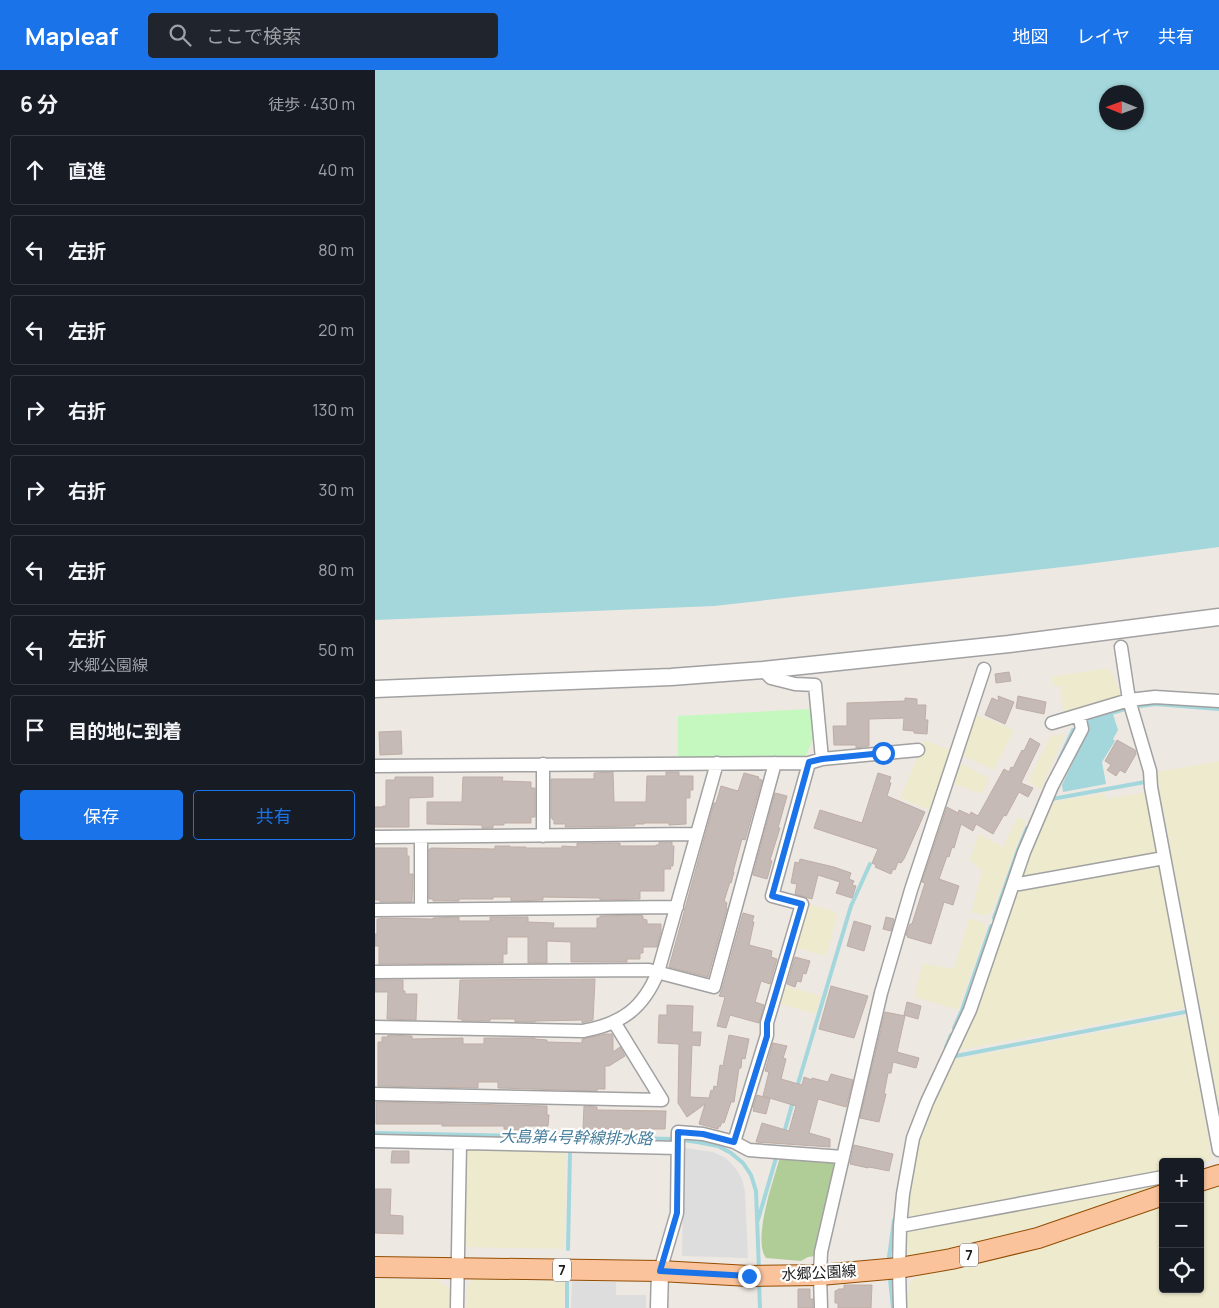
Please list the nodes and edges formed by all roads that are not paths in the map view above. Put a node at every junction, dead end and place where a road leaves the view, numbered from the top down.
1 (1219, 617) edge
2 (1121, 647) dead end
3 (984, 668) dead end
4 (763, 670) junction
5 (375, 689) edge
6 (1129, 700) junction
7 (1219, 701) edge
8 (1079, 715) junction
9 (1052, 723) dead end
10 (918, 750) dead end
11 (822, 759) junction
12 (809, 762) junction
13 (717, 763) junction
14 (775, 763) junction
15 (543, 764) junction
16 (375, 766) edge
17 (697, 834) junction
18 (543, 836) junction
19 (421, 837) junction
20 (375, 838) edge
21 (1164, 858) junction
22 (1013, 884) junction
23 (677, 907) junction
24 (421, 909) junction
25 (375, 910) edge
26 (375, 972) edge
27 (658, 972) junction
28 (614, 1022) junction
29 (375, 1027) edge
30 (375, 1094) edge
31 (375, 1141) edge
32 (734, 1142) junction
33 (460, 1143) junction
34 (678, 1143) junction
35 (1219, 1150) edge
36 (843, 1157) junction
37 (1204, 1171) edge
38 (1219, 1174) edge
39 (1159, 1178) edge
40 (1204, 1180) edge
41 (1159, 1196) edge
42 (900, 1226) junction
43 (375, 1267) edge
44 (457, 1268) junction
45 (899, 1268) junction
46 (660, 1271) junction
47 (820, 1275) junction
48 (457, 1308) edge
49 (659, 1308) edge
50 (821, 1308) edge
51 (900, 1308) edge

1 - 4 street
2 - 6 street
3 - 36 street
4 - 5 street
4 - 11 street
6 - 7 street
6 - 8 street
6 - 21 street
8 - 9 street
8 - 22 street
10 - 11 street
11 - 12 street
12 - 14 street
12 - 32 street
13 - 14 street
13 - 15 street
13 - 17 street
14 - 27 street
15 - 16 street
15 - 18 street
17 - 18 street
17 - 23 street
18 - 19 street
19 - 20 street
19 - 24 street
21 - 22 street
21 - 35 street
22 - 42 street
23 - 24 street
23 - 27 street
24 - 25 street
26 - 27 street
27 - 28 street
28 - 29 street
28 - 30 street
31 - 33 street
32 - 34 street
32 - 36 street
33 - 34 street
33 - 44 street
34 - 46 street
36 - 47 street
37 - 38 street
38 - 40 main road
39 - 42 street
41 - 45 main road, 水郷公園線 / 7
42 - 45 street
43 - 44 main road, 水郷公園線 / 7
44 - 46 main road, 水郷公園線 / 7
44 - 48 street
45 - 47 main road, 水郷公園線 / 7
45 - 51 street
46 - 47 main road, 水郷公園線 / 7
46 - 49 street
47 - 50 street

